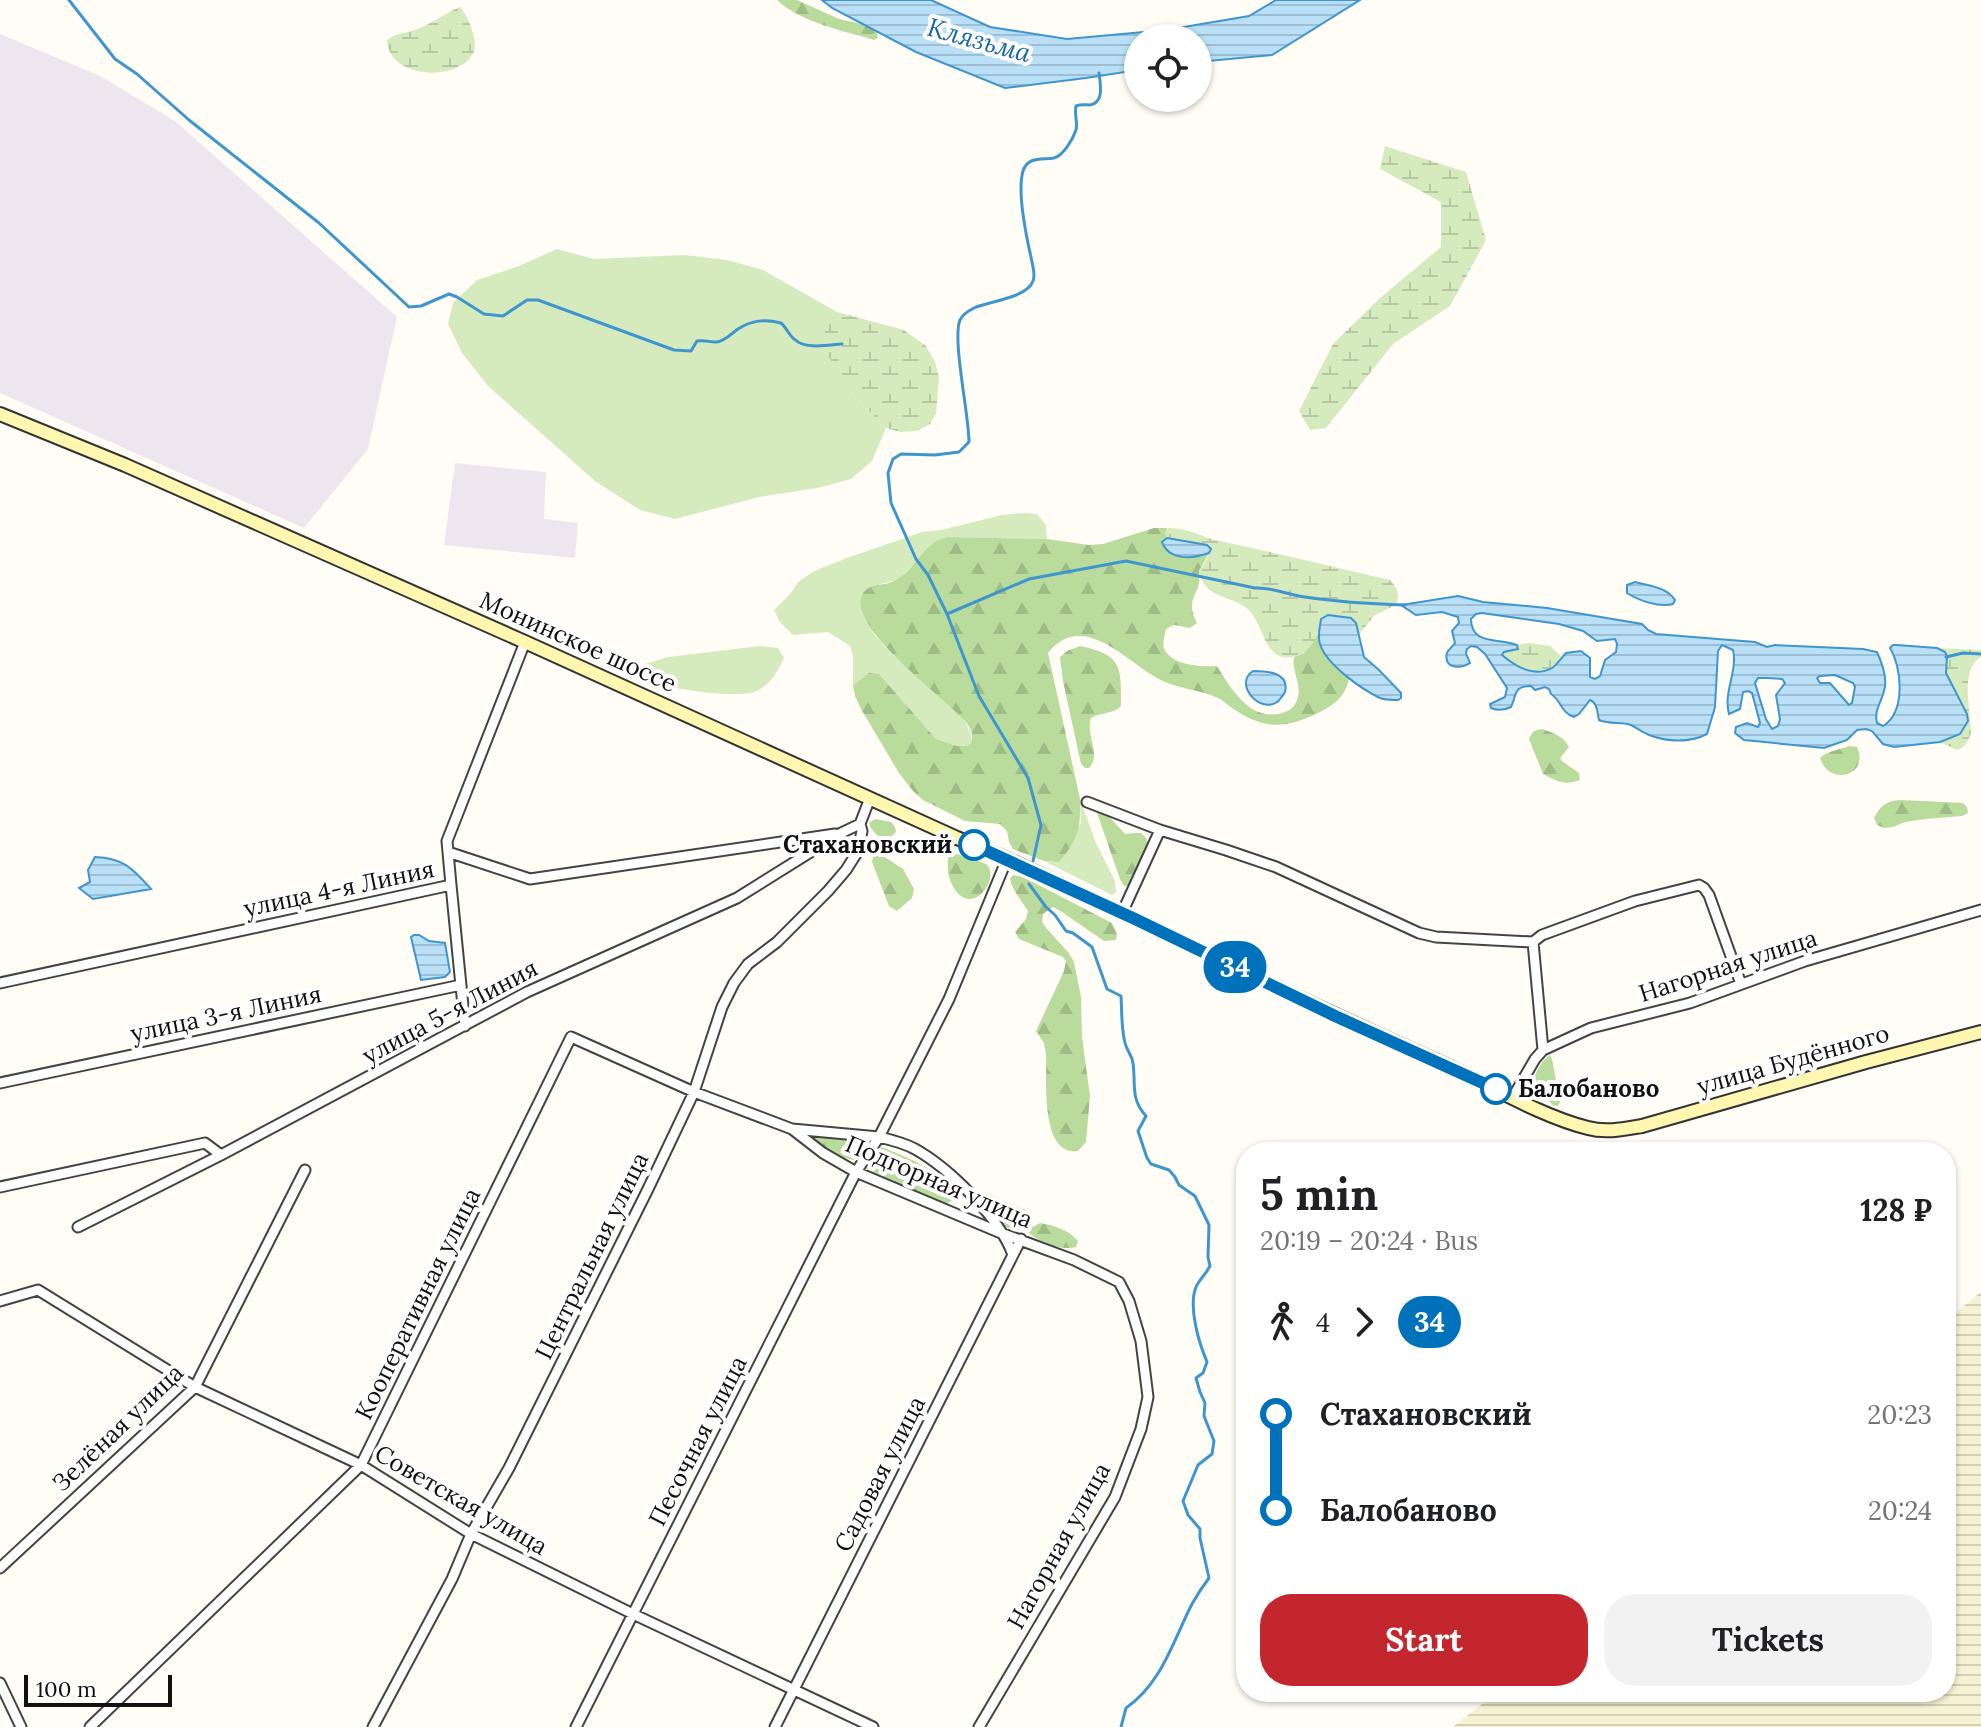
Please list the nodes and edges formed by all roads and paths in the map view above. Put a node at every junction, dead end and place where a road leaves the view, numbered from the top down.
1 (0, 414) edge
2 (525, 642) junction
3 (870, 798) junction
4 (1087, 802) dead end
5 (860, 824) junction
6 (1160, 830) junction
7 (841, 833) junction
8 (448, 852) junction
9 (1007, 859) junction
10 (451, 885) junction
11 (1981, 910) edge
12 (1129, 916) junction
13 (1533, 942) junction
14 (0, 983) edge
15 (1741, 984) junction
16 (461, 985) junction
17 (465, 1026) junction
18 (1981, 1032) edge
19 (571, 1037) joint
20 (1543, 1050) junction
21 (0, 1083) edge
22 (694, 1092) junction
23 (1513, 1097) junction
24 (792, 1129) junction
25 (879, 1137) junction
26 (221, 1155) junction
27 (305, 1170) dead end
28 (856, 1172) junction
29 (0, 1187) edge
30 (78, 1227) dead end
31 (1001, 1233) junction
32 (1021, 1239) junction
33 (1013, 1255) junction
34 (1119, 1282) joint
35 (0, 1301) edge
36 (195, 1387) junction
37 (361, 1465) junction
38 (471, 1534) junction
39 (0, 1568) edge
40 (633, 1614) junction
41 (0, 1683) edge
42 (794, 1689) junction
43 (21, 1727) edge
44 (90, 1727) edge
45 (373, 1727) edge
46 (576, 1727) edge
47 (775, 1727) edge
48 (873, 1727) edge
49 (979, 1727) edge

1 - 2 main road, Монинское шоссе
2 - 3 main road, Монинское шоссе
2 - 8 street
3 - 5 street, Центральная улица
3 - 9 main road, Монинское шоссе
4 - 6 street
5 - 7 street
5 - 22 street, Центральная улица
6 - 12 street
6 - 13 street
7 - 8 street, улица 4-я Линия
7 - 17 street, улица 5-я Линия
8 - 10 street, улица 4-я Линия
9 - 12 main road, Монинское шоссе
9 - 25 street
10 - 14 street, улица 4-я Линия
10 - 16 street
11 - 15 street, Нагорная улица
12 - 23 main road, улица Будённого
13 - 15 street
13 - 20 street
15 - 20 street, Нагорная улица
16 - 17 street
16 - 21 street, улица 3-я Линия
17 - 26 street, улица 5-я Линия
18 - 23 main road, улица Будённого
19 - 22 street, Подгорная улица
19 - 37 street, Кооперативная улица
20 - 23 street
22 - 24 street, Подгорная улица
22 - 38 street, Центральная улица
24 - 25 street
24 - 28 street, Подгорная улица
25 - 28 street, Песочная улица
25 - 31 street
26 - 29 street
26 - 30 street, улица 5-я Линия
27 - 36 street, Зелёная улица
28 - 31 street, Подгорная улица
28 - 40 street, Песочная улица
31 - 32 street, Подгорная улица
31 - 33 street
32 - 33 street, Садовая улица
32 - 34 street, Подгорная улица
33 - 42 street, Садовая улица
34 - 49 street, Нагорная улица
35 - 36 street, Советская улица
36 - 37 street, Советская улица
36 - 39 street, Зелёная улица
37 - 38 street, Советская улица
37 - 44 street, Кооперативная улица
38 - 40 street, Советская улица
38 - 45 street, Центральная улица
40 - 42 street, Советская улица
40 - 46 street, Песочная улица
41 - 43 street
42 - 47 street, Садовая улица
42 - 48 street, Советская улица

